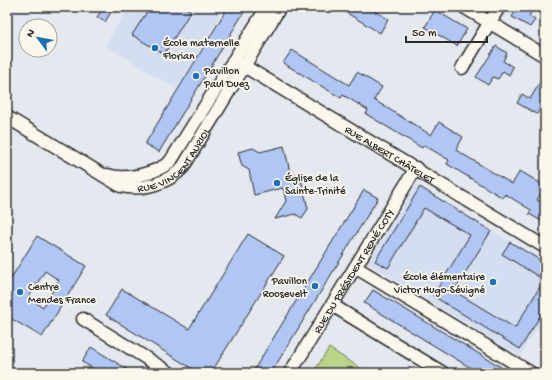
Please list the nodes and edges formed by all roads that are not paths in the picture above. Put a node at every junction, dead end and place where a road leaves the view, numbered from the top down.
1 (267, 7) edge
2 (280, 7) edge
3 (464, 7) edge
4 (499, 7) edge
5 (490, 22) junction
6 (545, 56) edge
7 (239, 63) junction
8 (462, 68) dead end
9 (7, 117) edge
10 (416, 168) junction
11 (545, 247) edge
12 (355, 267) junction
13 (332, 306) junction
14 (82, 319) dead end
15 (170, 373) edge
16 (290, 373) edge
17 (443, 373) edge
18 (531, 373) edge

1 - 7 street, RUE VINCENT AURIOL
2 - 7 street, RUE VINCENT AURIOL
3 - 5 street
4 - 5 street
5 - 6 street
5 - 8 street
7 - 9 street, RUE VINCENT AURIOL
7 - 10 street, RUE ALBERT CHÂTELET
10 - 11 street, RUE ALBERT CHÂTELET
10 - 12 street, RUE DU PRÉSIDENT RENÉ COTY
12 - 13 street, RUE DU PRÉSIDENT RENÉ COTY
12 - 18 street
13 - 16 street, RUE DU PRÉSIDENT RENÉ COTY
13 - 17 street
14 - 15 street

